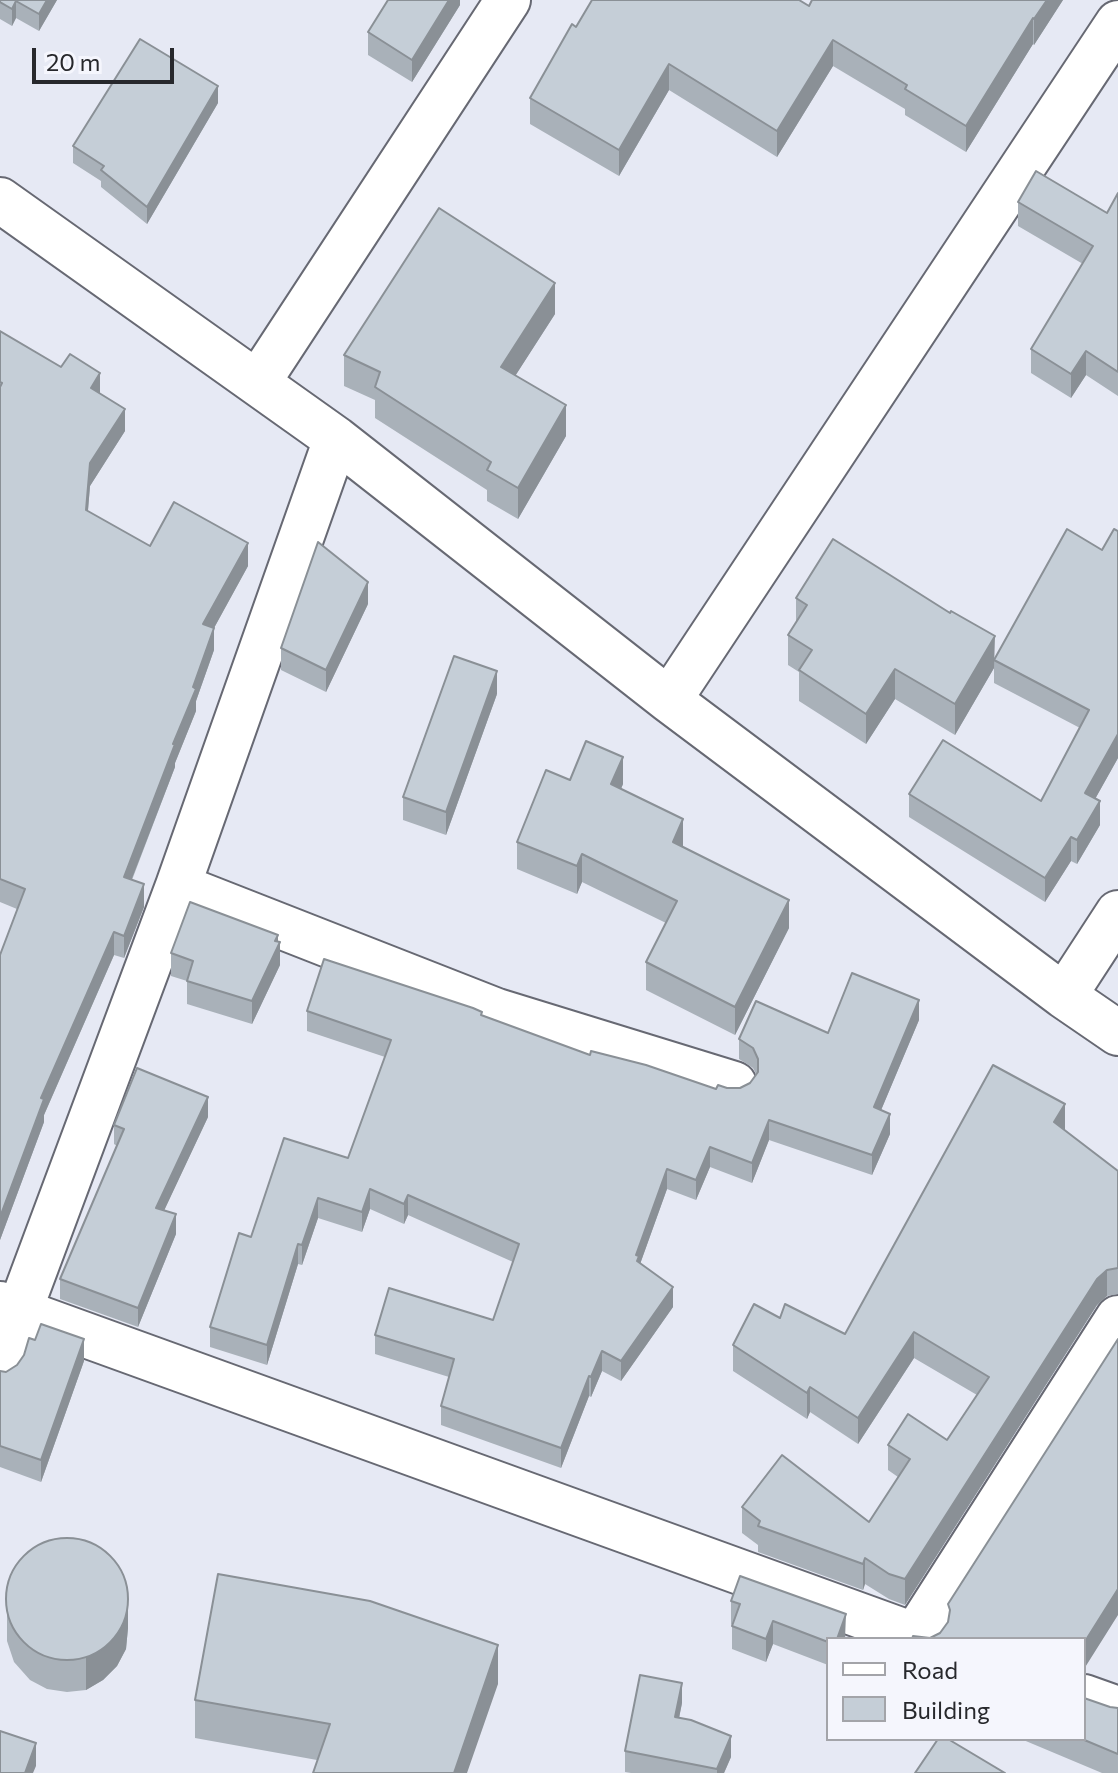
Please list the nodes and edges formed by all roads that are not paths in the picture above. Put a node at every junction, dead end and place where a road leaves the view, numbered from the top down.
1 (508, 0) edge
2 (1118, 23) edge
3 (0, 200) edge
4 (258, 382) junction
5 (336, 439) junction
6 (669, 700) junction
7 (178, 886) junction
8 (1118, 913) edge
9 (1064, 996) junction
10 (1118, 1033) edge
11 (734, 1084) edge
12 (10, 1308) edge
13 (1118, 1318) edge
14 (0, 1369) edge
15 (920, 1637) edge
16 (1086, 1698) edge
17 (1118, 1709) edge

1 - 4 street
2 - 6 street
3 - 4 street
4 - 5 street
5 - 6 street
5 - 7 street
6 - 9 street
7 - 11 street
7 - 12 street
8 - 9 street
9 - 10 street
12 - 14 street
12 - 15 street
13 - 15 street
16 - 17 street

